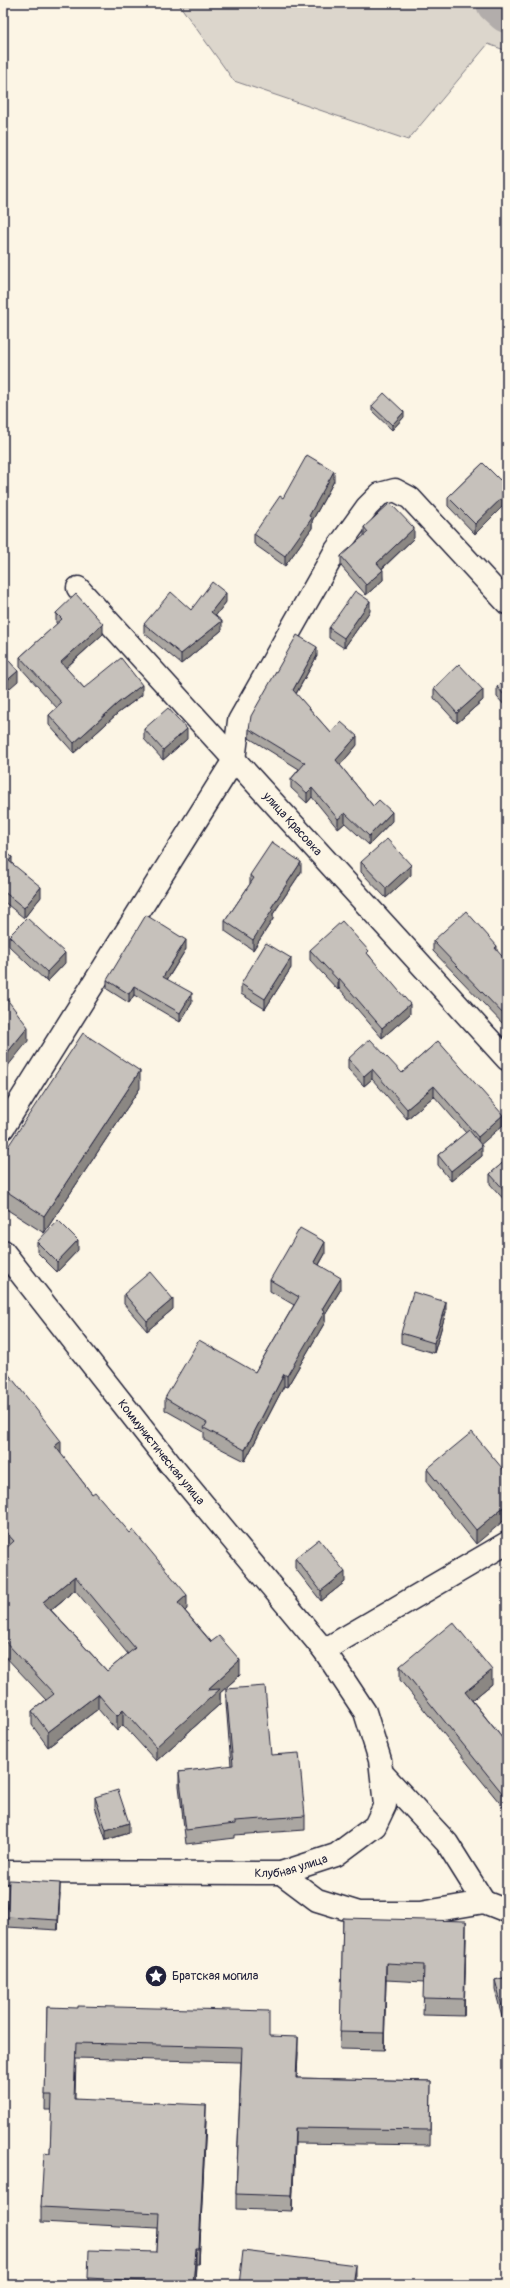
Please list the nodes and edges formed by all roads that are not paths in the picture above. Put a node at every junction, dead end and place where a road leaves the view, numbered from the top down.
1 (78, 588) dead end
2 (507, 603) edge
3 (234, 760) junction
4 (507, 1059) edge
5 (3, 1128) edge
6 (3, 1251) edge
7 (507, 1543) edge
8 (324, 1650) junction
9 (382, 1773) junction
10 (3, 1872) edge
11 (281, 1873) junction
12 (484, 1902) junction
13 (507, 1911) edge

1 - 3 street, улица Красовка
2 - 3 street
3 - 4 street, улица Красовка
3 - 5 street
6 - 8 street, Коммунистическая улица
7 - 8 street
8 - 9 street, Клубная улица
9 - 11 street, Клубная улица
9 - 12 street
10 - 11 street, Клубная улица
11 - 12 street
12 - 13 street

